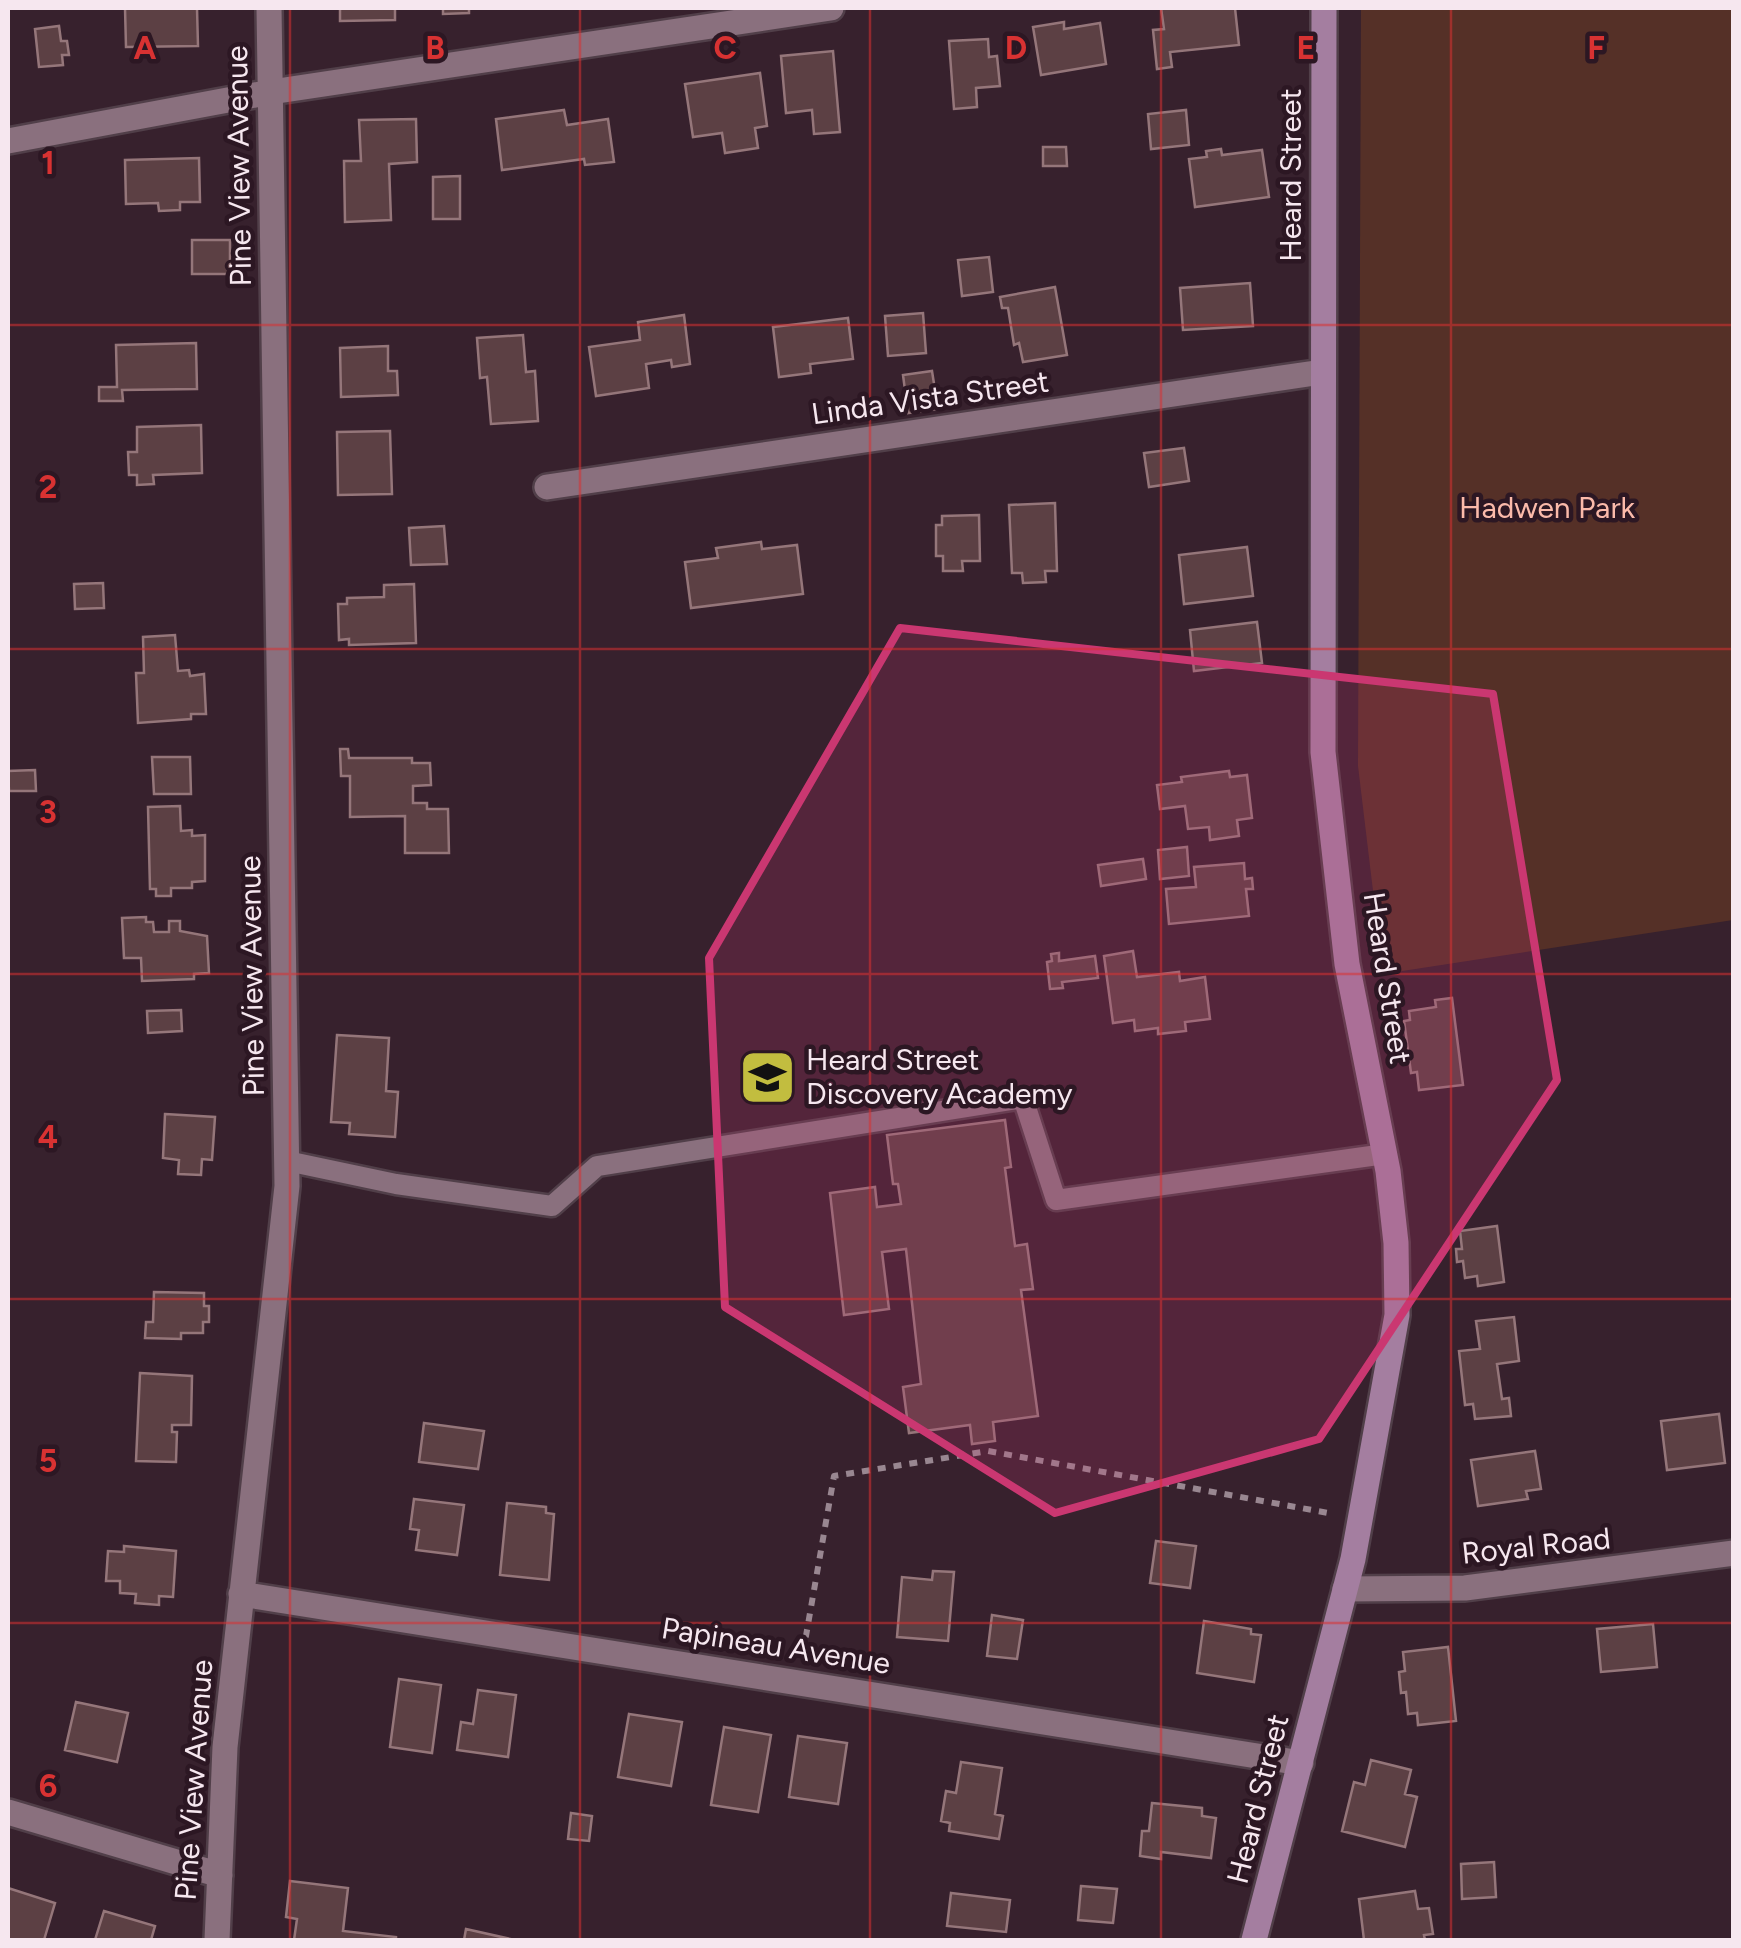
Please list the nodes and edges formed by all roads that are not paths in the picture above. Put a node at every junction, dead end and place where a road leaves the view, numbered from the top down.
1 (269, 8) edge
2 (831, 8) edge
3 (1324, 8) edge
4 (271, 92) junction
5 (8, 140) edge
6 (1322, 372) junction
7 (547, 487) dead end
8 (1385, 1154) junction
9 (287, 1161) junction
10 (1734, 1553) edge
11 (1346, 1589) junction
12 (240, 1594) junction
13 (1302, 1763) junction
14 (8, 1812) edge
15 (220, 1875) junction
16 (217, 1940) edge
17 (1254, 1940) edge

1 - 4 street, Pine View Avenue
2 - 4 street
3 - 6 street, Heard Street
4 - 5 street
4 - 9 street, Pine View Avenue
6 - 7 street, Linda Vista Street
6 - 8 street, Heard Street
8 - 9 lane
8 - 11 street, Heard Street
9 - 12 street, Pine View Avenue
10 - 11 street, Royal Road
11 - 13 street, Heard Street
12 - 13 street, Papineau Avenue
12 - 15 street, Pine View Avenue
13 - 17 street, Heard Street
14 - 15 street
15 - 16 street, Pine View Avenue

